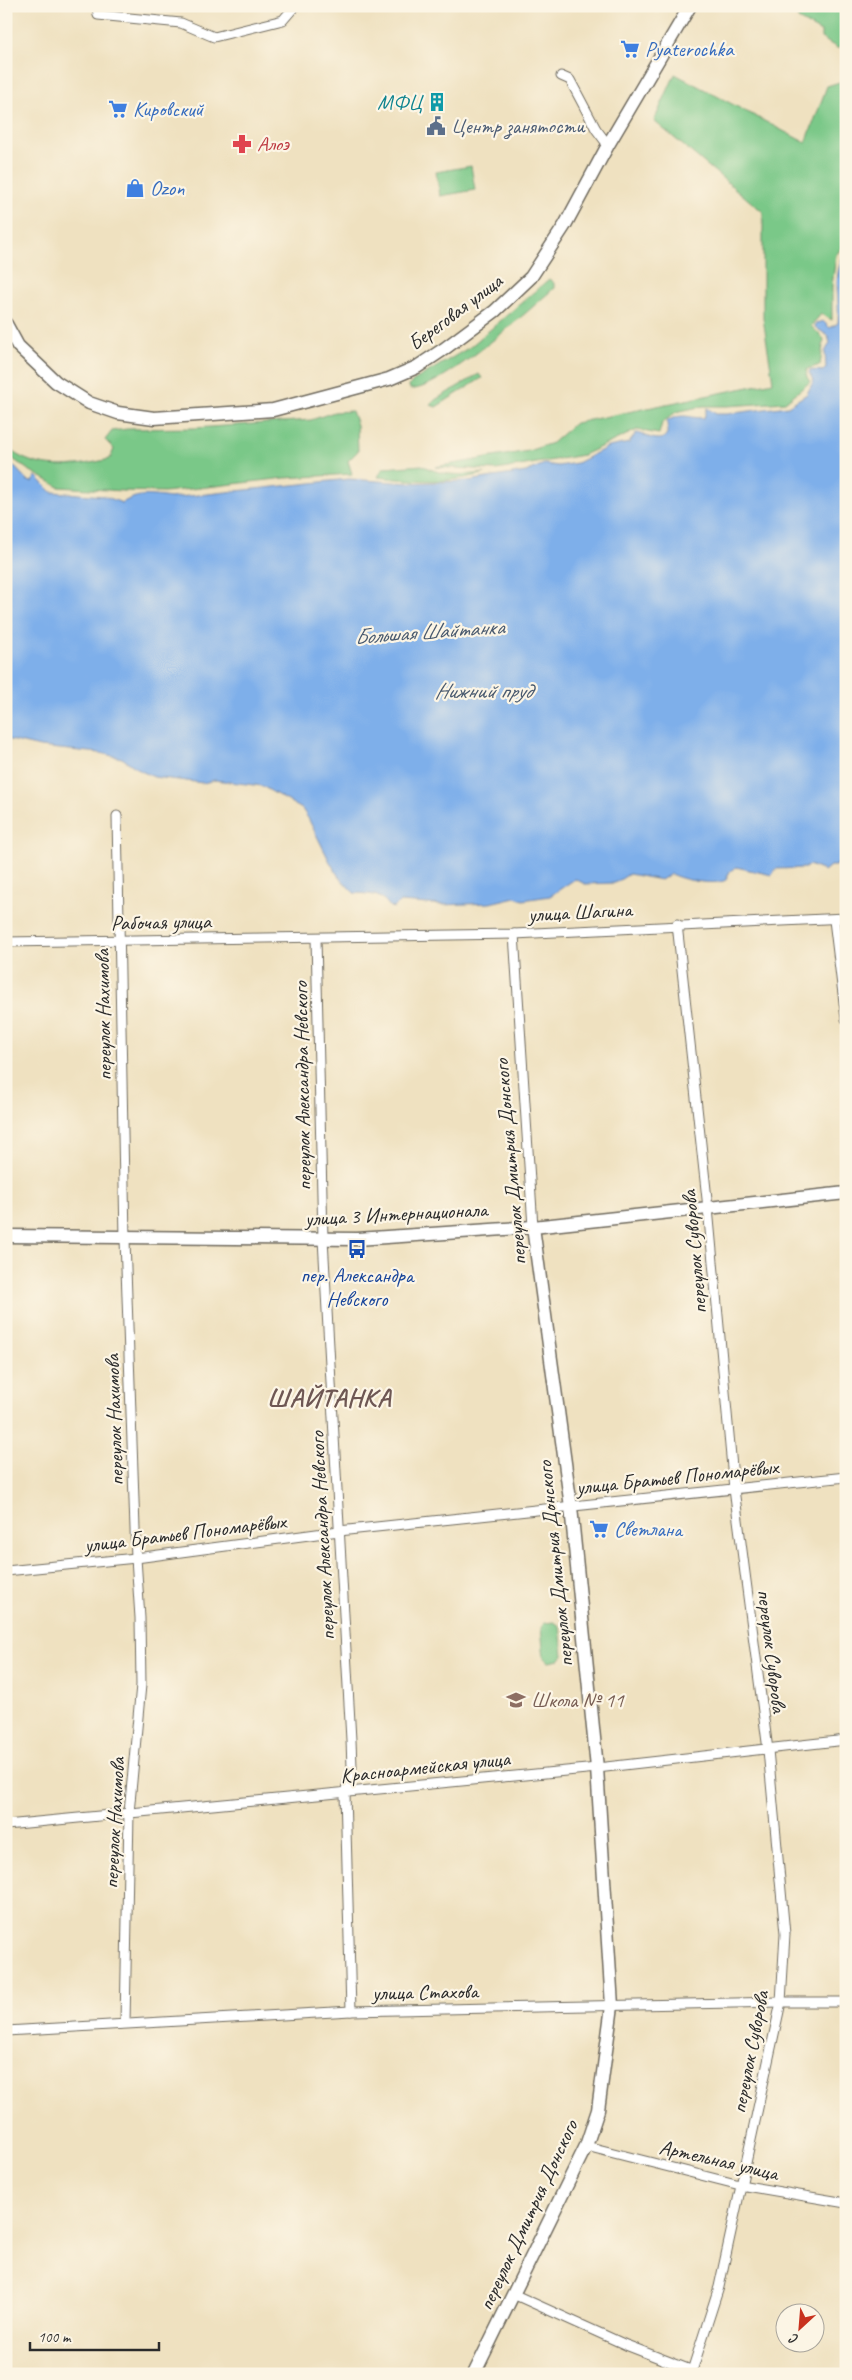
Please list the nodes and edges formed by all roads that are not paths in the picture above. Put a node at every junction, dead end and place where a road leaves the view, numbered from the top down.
1 (97, 6) edge
2 (295, 6) edge
3 (690, 6) edge
4 (560, 76) dead end
5 (608, 145) junction
6 (6, 324) edge
7 (117, 816) dead end
8 (846, 918) edge
9 (834, 920) junction
10 (677, 924) junction
11 (514, 934) junction
12 (316, 938) junction
13 (119, 939) junction
14 (6, 942) edge
15 (846, 1019) edge
16 (846, 1193) edge
17 (708, 1208) junction
18 (533, 1227) junction
19 (6, 1236) edge
20 (126, 1239) junction
21 (323, 1239) junction
22 (846, 1477) edge
23 (734, 1489) junction
24 (571, 1507) junction
25 (339, 1531) junction
26 (136, 1558) junction
27 (6, 1571) edge
28 (846, 1740) edge
29 (768, 1750) junction
30 (597, 1768) junction
31 (345, 1793) junction
32 (129, 1813) junction
33 (6, 1825) edge
34 (781, 2002) junction
35 (846, 2002) edge
36 (612, 2006) junction
37 (351, 2011) junction
38 (125, 2023) junction
39 (6, 2032) edge
40 (586, 2146) junction
41 (740, 2186) junction
42 (846, 2203) edge
43 (513, 2294) junction
44 (692, 2372) edge
45 (474, 2374) edge

1 - 2 street
3 - 5 street, Береговая улица
4 - 5 street
5 - 6 street, Береговая улица
7 - 13 street, переулок Нахимова
8 - 9 street, улица Шагина
9 - 10 street, улица Шагина
9 - 15 street
10 - 11 street, улица Шагина
10 - 17 street, переулок Суворова
11 - 12 street, улица Шагина
11 - 18 street, переулок Дмитрия Донского
12 - 13 street, Рабочая улица
12 - 21 street, переулок Александра Невского
13 - 14 street, Рабочая улица
13 - 20 street, переулок Нахимова
16 - 17 street, улица 3 Интернационала
17 - 18 street, улица 3 Интернационала
17 - 23 street, переулок Суворова
18 - 21 street, улица 3 Интернационала
18 - 24 street, переулок Дмитрия Донского
19 - 20 street, улица 3 Интернационала
20 - 21 street, улица 3 Интернационала
20 - 26 street, переулок Нахимова
21 - 25 street, переулок Александра Невского
22 - 23 street, улица Братьев Пономарёвых
23 - 24 street, улица Братьев Пономарёвых
23 - 29 street, переулок Суворова
24 - 25 street, улица Братьев Пономарёвых
24 - 30 street, переулок Дмитрия Донского
25 - 26 street, улица Братьев Пономарёвых
25 - 31 street, переулок Александра Невского
26 - 27 street, улица Братьев Пономарёвых
26 - 32 street, переулок Нахимова
28 - 29 street, Красноармейская улица
29 - 30 street, Красноармейская улица
29 - 34 street, переулок Суворова
30 - 31 street, Красноармейская улица
30 - 36 street, переулок Дмитрия Донского
31 - 32 street, Красноармейская улица
31 - 37 street, переулок Александра Невского
32 - 33 street, Красноармейская улица
32 - 38 street, переулок Нахимова
34 - 35 street, улица Стахова
34 - 36 street, улица Стахова
34 - 41 street, переулок Суворова
36 - 37 street, улица Стахова
36 - 40 street, переулок Дмитрия Донского
37 - 38 street, улица Стахова
38 - 39 street, улица Стахова
40 - 41 street, Артельная улица
40 - 43 street, переулок Дмитрия Донского
41 - 42 street, Артельная улица
41 - 44 street, переулок Суворова
43 - 44 street
43 - 45 street, переулок Дмитрия Донского

